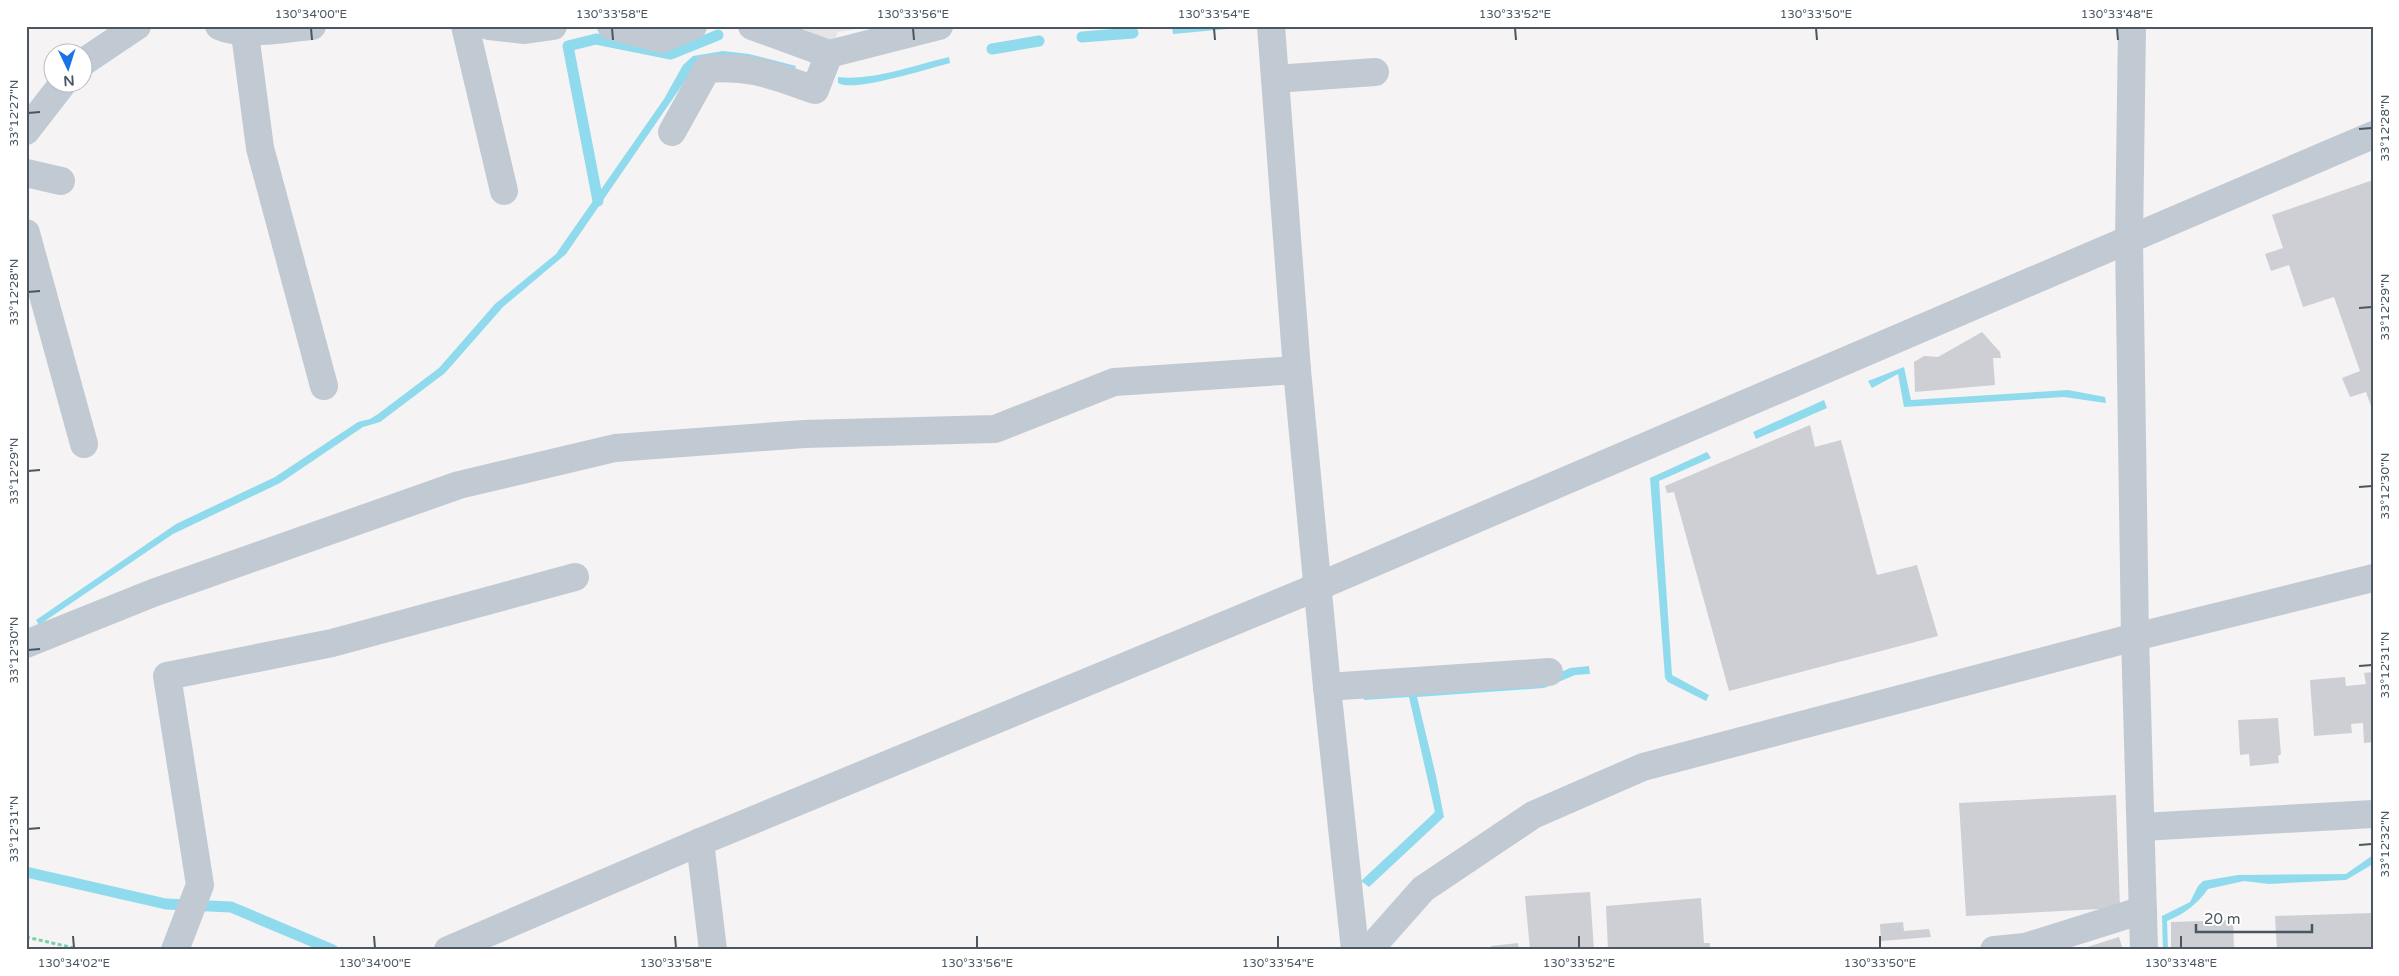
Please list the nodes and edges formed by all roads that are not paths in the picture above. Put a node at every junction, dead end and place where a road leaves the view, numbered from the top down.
1 (137, 26) edge
2 (312, 26) edge
3 (465, 26) edge
4 (489, 26) edge
5 (553, 26) edge
6 (610, 26) edge
7 (693, 26) edge
8 (752, 26) edge
9 (939, 26) edge
10 (1270, 26) edge
11 (2132, 26) edge
12 (236, 28) edge
13 (829, 54) junction
14 (92, 56) edge
15 (1375, 72) dead end
16 (1274, 79) junction
17 (56, 92) edge
18 (26, 131) edge
19 (672, 132) dead end
20 (2373, 135) edge
21 (26, 173) edge
22 (61, 181) dead end
23 (504, 190) dead end
24 (26, 234) edge
25 (2130, 241) junction
26 (1297, 370) junction
27 (324, 386) dead end
28 (84, 444) dead end
29 (575, 578) dead end
30 (2373, 578) edge
31 (1317, 588) junction
32 (2136, 637) junction
33 (26, 644) edge
34 (1550, 672) dead end
35 (1327, 687) junction
36 (2373, 814) edge
37 (2142, 827) junction
38 (700, 842) junction
39 (2143, 910) junction
40 (175, 950) edge
41 (448, 950) edge
42 (713, 950) edge
43 (1355, 950) edge
44 (1369, 950) edge
45 (1994, 950) edge
46 (2144, 950) edge

1 - 14 street
2 - 12 street
3 - 23 street
4 - 5 street
6 - 7 street
8 - 13 street
9 - 13 street
10 - 16 street
11 - 25 street
12 - 27 street
13 - 19 street
15 - 16 street
16 - 26 street
17 - 18 street
20 - 25 street
21 - 22 street
24 - 28 street
25 - 31 street
25 - 32 street
26 - 31 street
26 - 33 street
29 - 40 street
30 - 32 street
31 - 35 street
31 - 38 street
32 - 37 street
32 - 44 street
34 - 35 street
35 - 43 street
36 - 37 street
37 - 39 street
38 - 41 street
38 - 42 street
39 - 45 street
39 - 46 street

